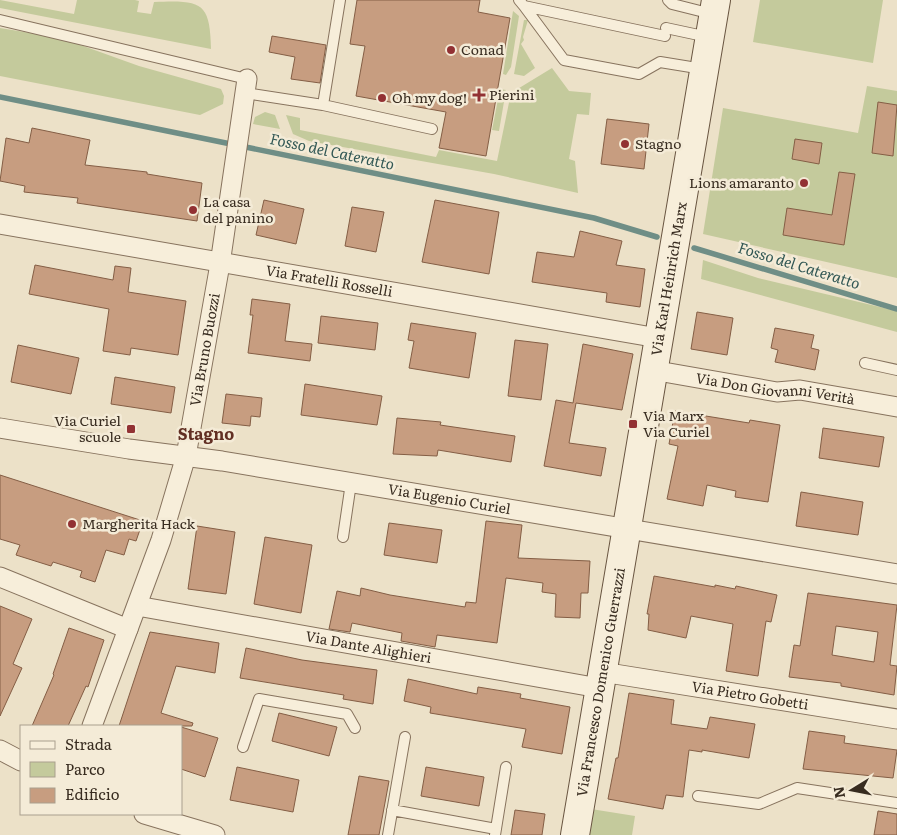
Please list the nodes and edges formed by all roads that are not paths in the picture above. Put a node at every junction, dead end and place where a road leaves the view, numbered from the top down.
1 (340, 0) edge
2 (668, 0) edge
3 (522, 3) edge
4 (713, 17) edge
5 (0, 20) edge
6 (704, 69) junction
7 (246, 86) junction
8 (324, 105) junction
9 (432, 128) dead end
10 (0, 224) edge
11 (220, 264) junction
12 (658, 338) junction
13 (865, 363) dead end
14 (652, 370) junction
15 (897, 370) edge
16 (897, 407) edge
17 (0, 428) edge
18 (186, 456) junction
19 (351, 483) junction
20 (626, 528) junction
21 (343, 537) dead end
22 (897, 574) edge
23 (0, 577) edge
24 (137, 606) junction
25 (128, 629) junction
26 (601, 680) junction
27 (897, 719) edge
28 (92, 725) edge
29 (355, 728) dead end
30 (405, 737) dead end
31 (243, 747) dead end
32 (0, 750) edge
33 (20, 760) edge
34 (506, 767) dead end
35 (698, 796) dead end
36 (897, 804) edge
37 (392, 810) junction
38 (147, 815) edge
39 (495, 832) edge
40 (215, 835) edge
41 (388, 835) edge
42 (575, 835) edge

1 - 8 lane
2 - 4 lane
3 - 4 lane
3 - 6 lane
4 - 6 street, Via Karl Heinrich Marx
5 - 7 lane
6 - 12 street, Via Karl Heinrich Marx
7 - 8 lane
7 - 11 street, Via Bruno Buozzi
8 - 9 lane
10 - 11 street, Via Fratelli Rosselli
11 - 12 street, Via Fratelli Rosselli
11 - 18 street, Via Bruno Buozzi
12 - 14 street, Via Karl Heinrich Marx
13 - 15 lane
14 - 16 street, Via Don Giovanni Verità
14 - 20 street, Via Karl Heinrich Marx
17 - 18 street, Via Eugenio Curiel
18 - 19 street, Via Eugenio Curiel
18 - 24 street, Via Bruno Buozzi
19 - 20 street, Via Eugenio Curiel
19 - 21 lane
20 - 22 street, Via Eugenio Curiel
20 - 26 street, Via Francesco Domenico Guerrazzi
23 - 25 street
24 - 25 street, Via Bruno Buozzi
24 - 26 street, Via Dante Alighieri
25 - 28 street, Via Bruno Buozzi
26 - 27 street, Via Pietro Gobetti
26 - 42 street, Via Francesco Domenico Guerrazzi
29 - 31 lane
30 - 37 lane
32 - 33 street
34 - 39 lane
35 - 36 lane
37 - 39 lane
37 - 41 lane
38 - 40 street

